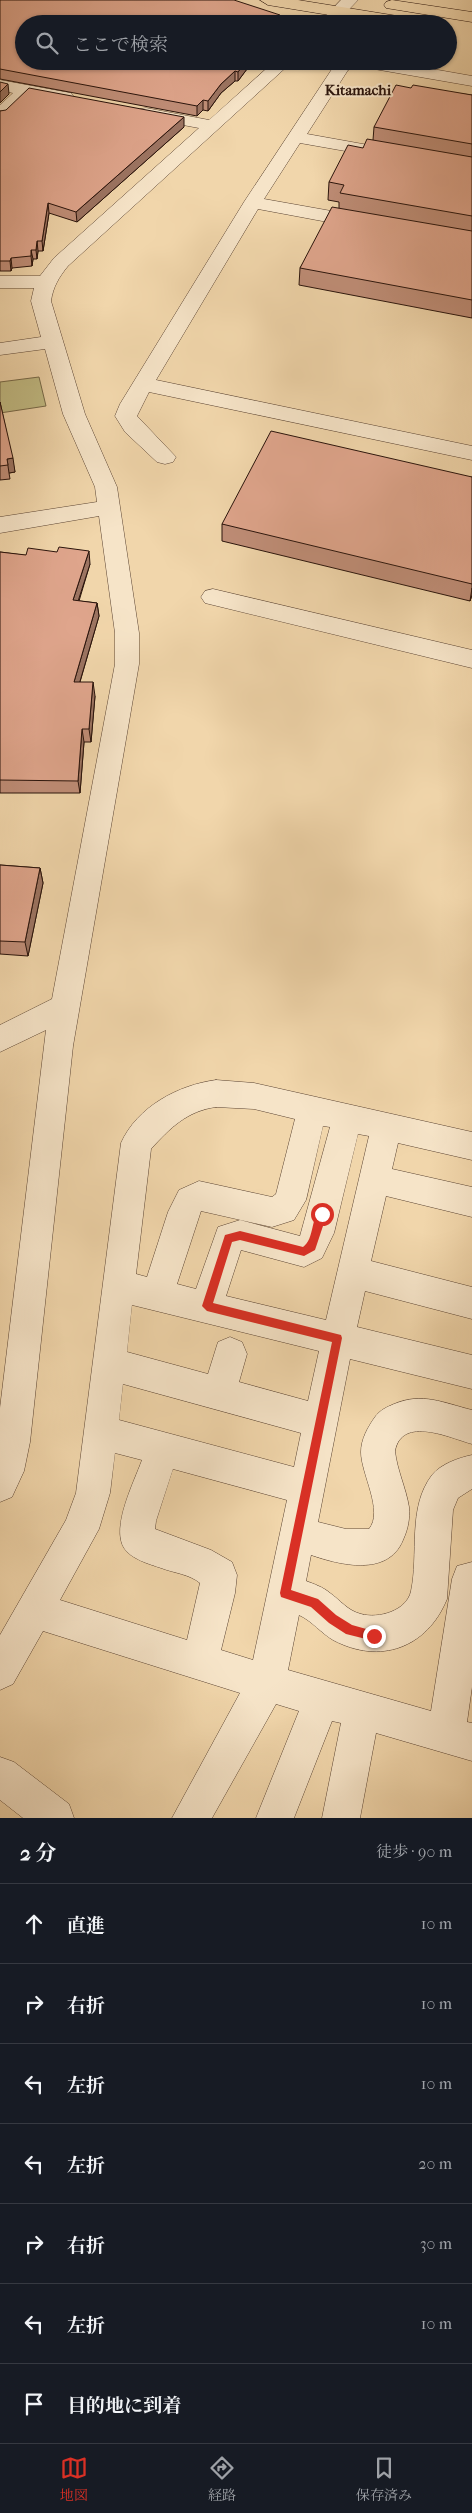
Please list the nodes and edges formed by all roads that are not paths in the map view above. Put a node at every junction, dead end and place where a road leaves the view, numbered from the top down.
1 (268, 0) edge
2 (364, 0) edge
3 (344, 6) edge
4 (335, 15) edge
5 (380, 15) edge
6 (472, 17) edge
7 (457, 30) edge
8 (472, 33) edge
9 (275, 70) edge
10 (339, 70) edge
11 (408, 70) edge
12 (472, 81) edge
13 (0, 85) edge
14 (26, 90) junction
15 (84, 101) edge
16 (130, 110) edge
17 (0, 114) edge
18 (214, 126) junction
19 (295, 137) junction
20 (403, 156) edge
21 (253, 202) junction
22 (386, 227) edge
23 (0, 282) edge
24 (44, 282) junction
25 (53, 342) junction
26 (0, 349) edge
27 (143, 384) junction
28 (472, 453) edge
29 (165, 457) dead end
30 (110, 507) junction
31 (0, 525) edge
32 (213, 597) dead end
33 (472, 659) edge
34 (66, 1006) junction
35 (0, 1039) edge
36 (312, 1110) junction
37 (347, 1118) junction
38 (386, 1127) junction
39 (472, 1146) edge
40 (373, 1179) junction
41 (472, 1202) edge
42 (352, 1272) junction
43 (117, 1285) junction
44 (157, 1294) junction
45 (472, 1303) edge
46 (207, 1306) junction
47 (338, 1338) junction
48 (230, 1354) dead end
49 (109, 1364) junction
50 (472, 1372) edge
51 (219, 1394) junction
52 (320, 1421) junction
53 (472, 1427) edge
54 (102, 1432) junction
55 (163, 1448) junction
56 (472, 1472) edge
57 (0, 1485) edge
58 (306, 1488) junction
59 (297, 1533) junction
60 (470, 1579) dead end
61 (285, 1593) junction
62 (34, 1610) junction
63 (467, 1631) edge
64 (200, 1662) junction
65 (0, 1671) edge
66 (266, 1683) junction
67 (322, 1699) junction
68 (362, 1710) junction
69 (459, 1738) edge
70 (0, 1776) edge
71 (55, 1818) edge
72 (191, 1818) edge
73 (275, 1818) edge
74 (341, 1818) edge

1 - 3 highway
2 - 6 highway
3 - 4 street
3 - 5 highway
7 - 8 highway
9 - 18 street
10 - 19 street
11 - 12 street
13 - 14 street
14 - 15 street
14 - 17 street
16 - 18 street
18 - 24 street
19 - 20 street
19 - 21 street
21 - 22 street
21 - 27 street
23 - 24 street
24 - 25 street
25 - 26 street
25 - 30 street
27 - 28 street
27 - 29 street
30 - 31 street
30 - 34 street
32 - 33 street
34 - 35 street
34 - 57 street
36 - 37 street
36 - 43 street
36 - 44 street
37 - 38 street
37 - 46 street
38 - 39 street
38 - 40 street
40 - 41 street
40 - 42 street
42 - 45 street
42 - 47 street
43 - 44 street
43 - 49 street
44 - 46 street
46 - 47 street
47 - 50 street
47 - 52 street
48 - 51 street
49 - 51 street
49 - 54 street
51 - 52 street
52 - 58 street
53 - 59 street
54 - 55 street
54 - 62 street
55 - 58 street
55 - 64 street
56 - 61 street
58 - 59 street
59 - 61 street
60 - 63 street
61 - 66 street
62 - 64 street
62 - 65 street
63 - 69 street
64 - 66 street
66 - 67 street
66 - 72 street
67 - 68 street
67 - 73 street
68 - 69 street
68 - 74 street
70 - 71 street

